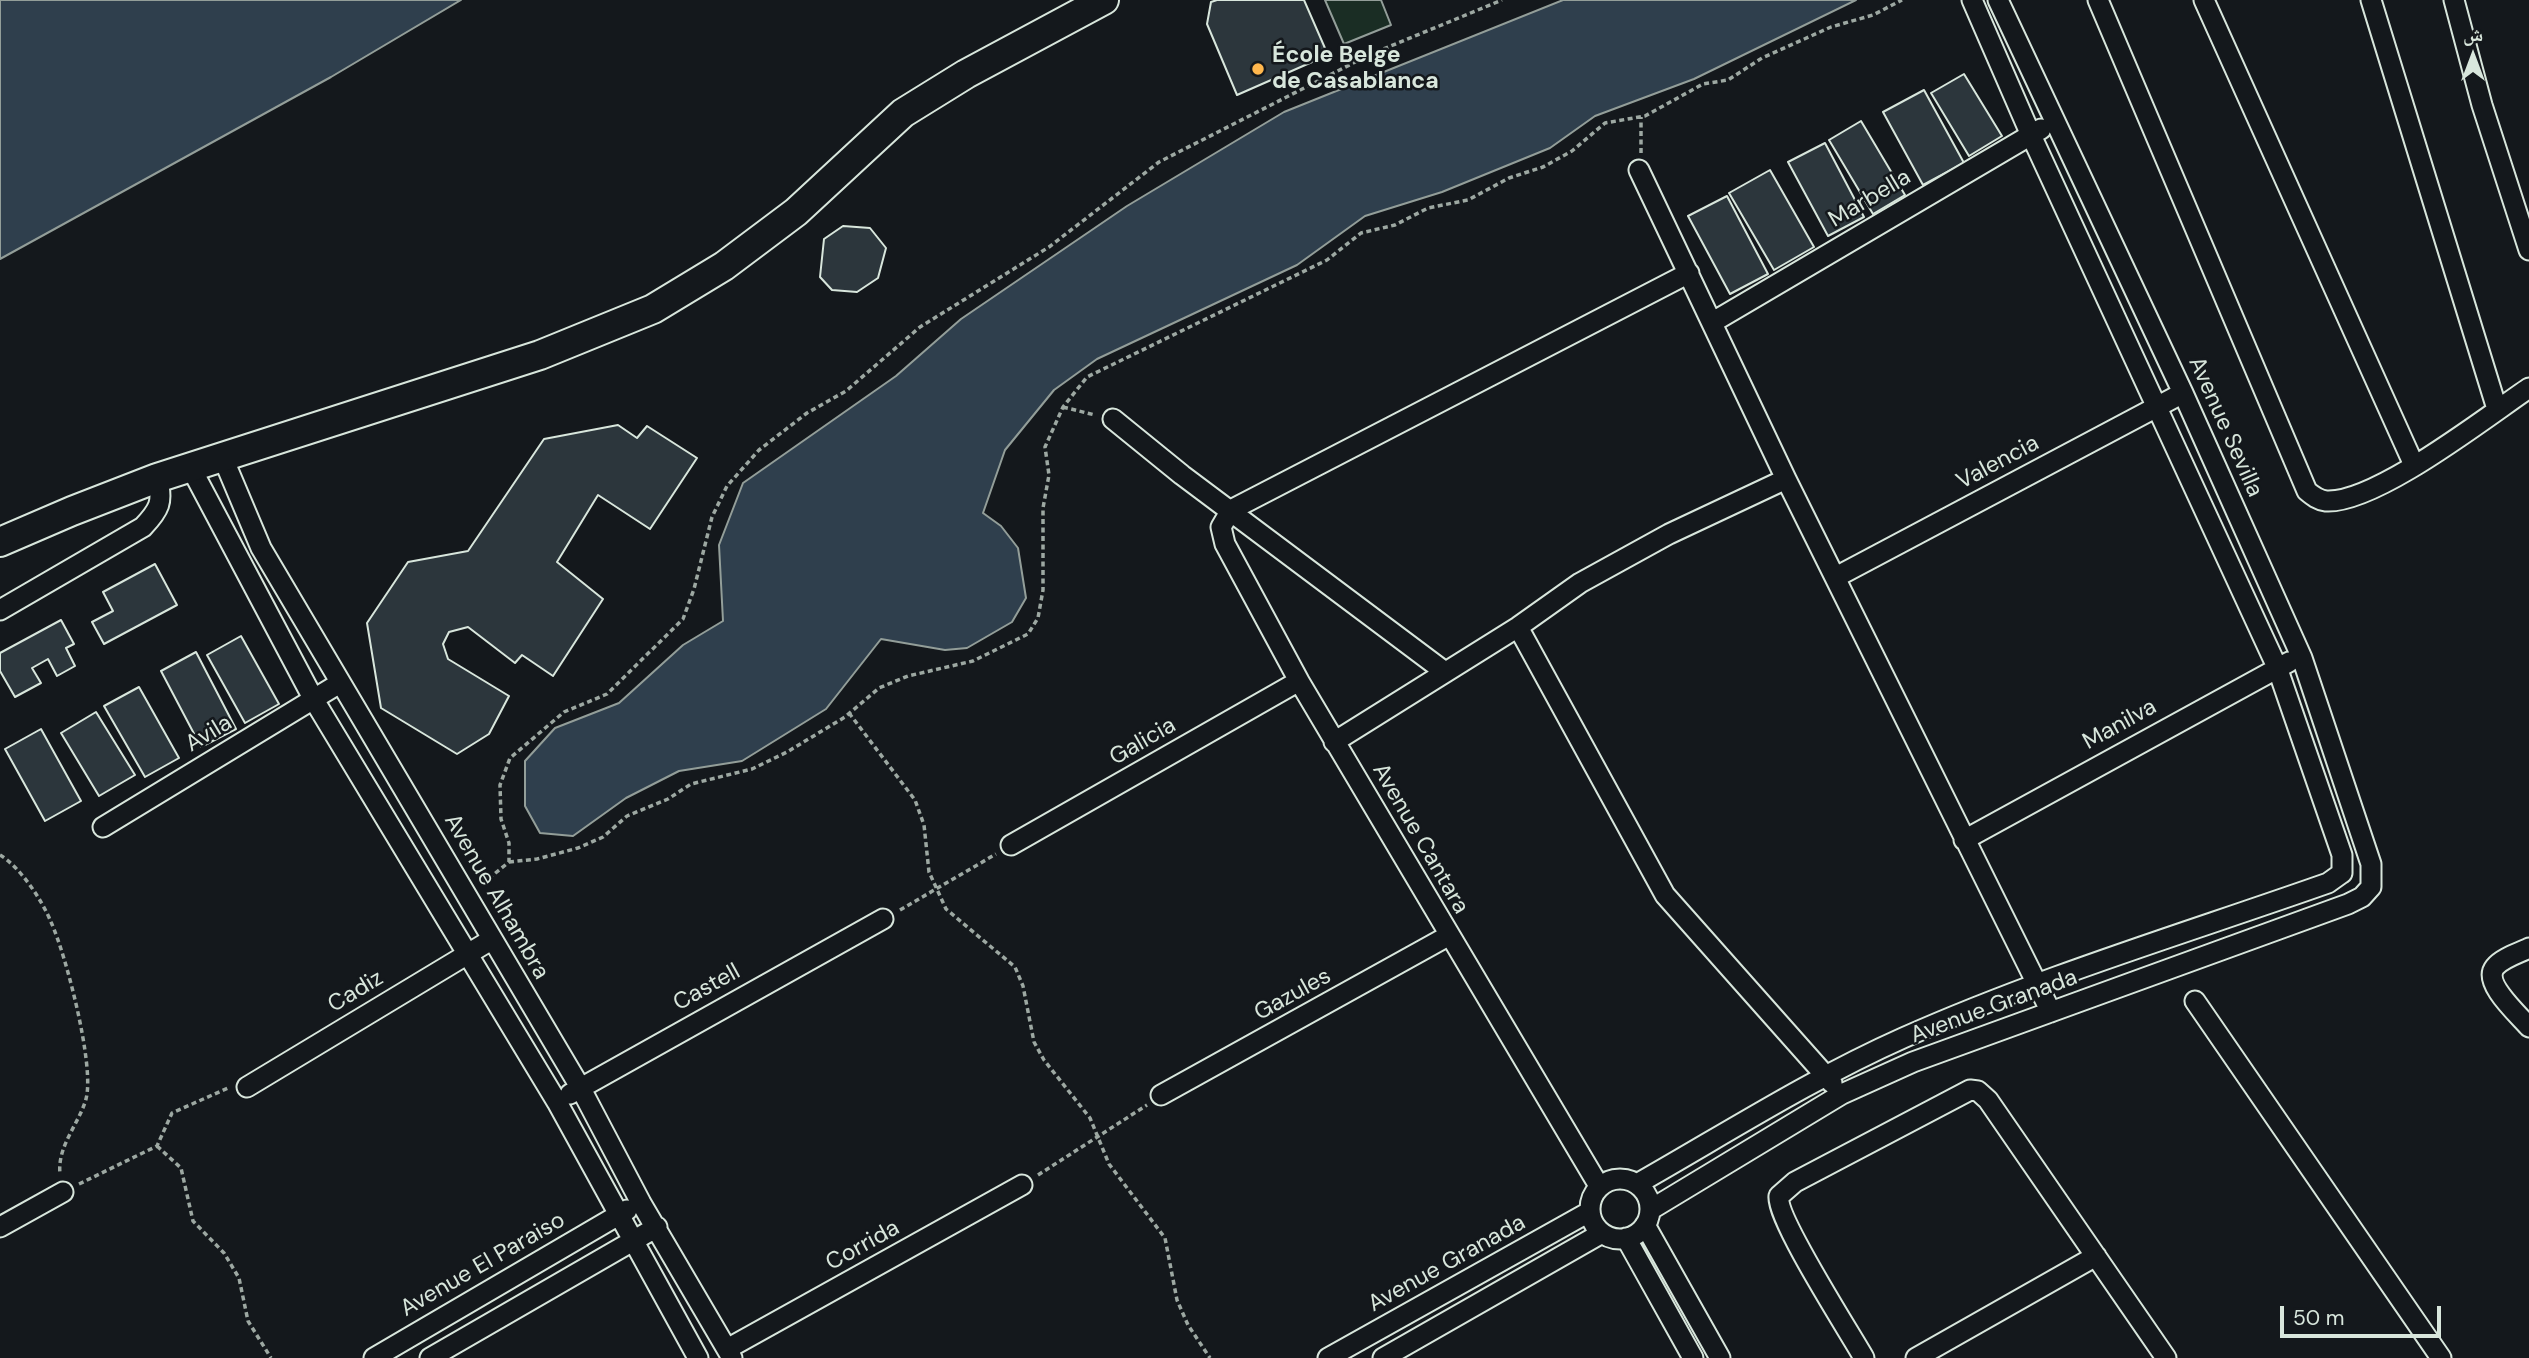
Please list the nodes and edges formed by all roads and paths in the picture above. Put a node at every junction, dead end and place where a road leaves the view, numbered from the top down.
1 (1104, 0) edge
2 (1502, 0) edge
3 (1902, 0) edge
4 (1972, 0) edge
5 (1998, 0) edge
6 (2098, 0) edge
7 (2204, 0) edge
8 (2371, 0) edge
9 (2454, 0) edge
10 (1641, 117) junction
11 (2054, 123) junction
12 (2030, 133) junction
13 (1639, 170) joint
14 (2529, 250) edge
15 (1689, 273) junction
16 (1713, 322) junction
17 (2529, 388) edge
18 (2183, 393) junction
19 (2155, 406) junction
20 (1063, 407) junction
21 (2497, 409) junction
22 (1113, 419) joint
23 (223, 458) junction
24 (2414, 465) junction
25 (191, 468) junction
26 (157, 478) junction
27 (1786, 479) junction
28 (1231, 510) junction
29 (0, 542) edge
30 (1836, 577) junction
31 (0, 610) edge
32 (1518, 627) junction
33 (2302, 658) junction
34 (2277, 667) junction
35 (1445, 672) junction
36 (1299, 681) junction
37 (340, 683) junction
38 (314, 700) junction
39 (849, 713) junction
40 (1335, 741) junction
41 (103, 827) dead end
42 (1964, 839) junction
43 (1011, 845) joint
44 (0, 855) edge
45 (509, 862) junction
46 (2342, 873) junction
47 (2371, 887) junction
48 (936, 890) junction
49 (467, 893) junction
50 (883, 919) joint
51 (1448, 936) junction
52 (491, 940) junction
53 (2529, 948) edge
54 (467, 954) junction
55 (2036, 985) junction
56 (2195, 1001) dead end
57 (2051, 1012) junction
58 (2529, 1027) edge
59 (1825, 1076) junction
60 (247, 1087) joint
61 (580, 1087) junction
62 (1842, 1094) junction
63 (1161, 1096) joint
64 (557, 1102) junction
65 (1098, 1137) junction
66 (157, 1146) junction
67 (1637, 1184) junction
68 (1022, 1185) joint
69 (1599, 1186) junction
70 (63, 1192) junction
71 (641, 1203) junction
72 (1589, 1212) junction
73 (618, 1215) junction
74 (1647, 1218) junction
75 (0, 1227) edge
76 (657, 1227) junction
77 (1602, 1233) junction
78 (1626, 1238) junction
79 (633, 1241) junction
80 (2096, 1256) junction
81 (730, 1353) edge
82 (271, 1358) edge
83 (374, 1358) edge
84 (430, 1358) edge
85 (698, 1358) edge
86 (1210, 1358) edge
87 (1328, 1358) edge
88 (1382, 1358) edge
89 (1693, 1358) edge
90 (1720, 1358) edge
91 (1864, 1358) edge
92 (1916, 1358) edge
93 (2166, 1358) edge
94 (2441, 1358) edge

1 - 23 street
2 - 45 path
3 - 10 path
4 - 12 street
5 - 11 street, Avenue Sevilla
6 - 24 street
7 - 24 street
8 - 21 street
9 - 14 street
10 - 13 path
10 - 20 path
11 - 12 street, Marbella
11 - 18 street, Avenue Sevilla
12 - 16 street, Marbella
12 - 19 street
13 - 15 street
15 - 16 street
15 - 28 street
16 - 27 street
17 - 21 street
18 - 19 street, Valencia
18 - 33 street, Avenue Sevilla
19 - 30 street, Valencia
19 - 34 street
20 - 22 path
20 - 39 path
21 - 24 street
22 - 28 street
23 - 25 street
23 - 37 street, Avenue Alhambra
25 - 26 street
25 - 38 street
26 - 29 street
26 - 31 street
27 - 30 street
27 - 32 street
28 - 35 street
28 - 36 street, Avenue Cantara
30 - 42 street
32 - 35 street
32 - 59 street
33 - 34 street, Manilva
33 - 47 street, Avenue Sevilla
34 - 42 street, Manilva
34 - 46 street
35 - 40 street
36 - 40 street, Avenue Cantara
36 - 43 street, Galicia
37 - 38 street, Avila
37 - 49 street, Avenue Alhambra
38 - 41 street, Avila
38 - 54 street
39 - 45 path
39 - 48 path
40 - 51 street, Avenue Cantara
42 - 55 street
43 - 48 path
44 - 70 path
45 - 49 path
46 - 47 street
46 - 55 street, Avenue Granada
47 - 57 street, Avenue Granada
48 - 50 path
48 - 65 path
49 - 52 street, Avenue Alhambra
50 - 61 street, Castell
51 - 63 street, Gazules
51 - 69 street, Avenue Cantara
52 - 54 street, Cadiz
52 - 61 street, Avenue Alhambra
53 - 58 street
54 - 60 street, Cadiz
54 - 64 street
55 - 57 street
55 - 59 street, Avenue Granada
56 - 94 street
57 - 62 street, Avenue Granada
59 - 62 street
59 - 67 street, Avenue Granada
60 - 66 path
61 - 64 street, Castell
61 - 71 street, Avenue Alhambra
62 - 74 street, Avenue Granada
63 - 65 path
64 - 73 street
65 - 68 path
65 - 86 path
66 - 70 path
66 - 82 path
67 - 69 street
67 - 74 street
68 - 81 street, Corrida
69 - 72 street
70 - 75 street
71 - 73 street, Avenue El Paraiso
71 - 76 street, Avenue Alhambra
72 - 77 street
72 - 87 street, Avenue Granada
73 - 79 street
73 - 83 street, Avenue El Paraiso
74 - 78 street
74 - 90 street
76 - 79 street
76 - 81 street, Avenue Alhambra
77 - 78 street
77 - 88 street
78 - 89 street
79 - 84 street
79 - 85 street
80 - 91 street
80 - 92 street
80 - 93 street

